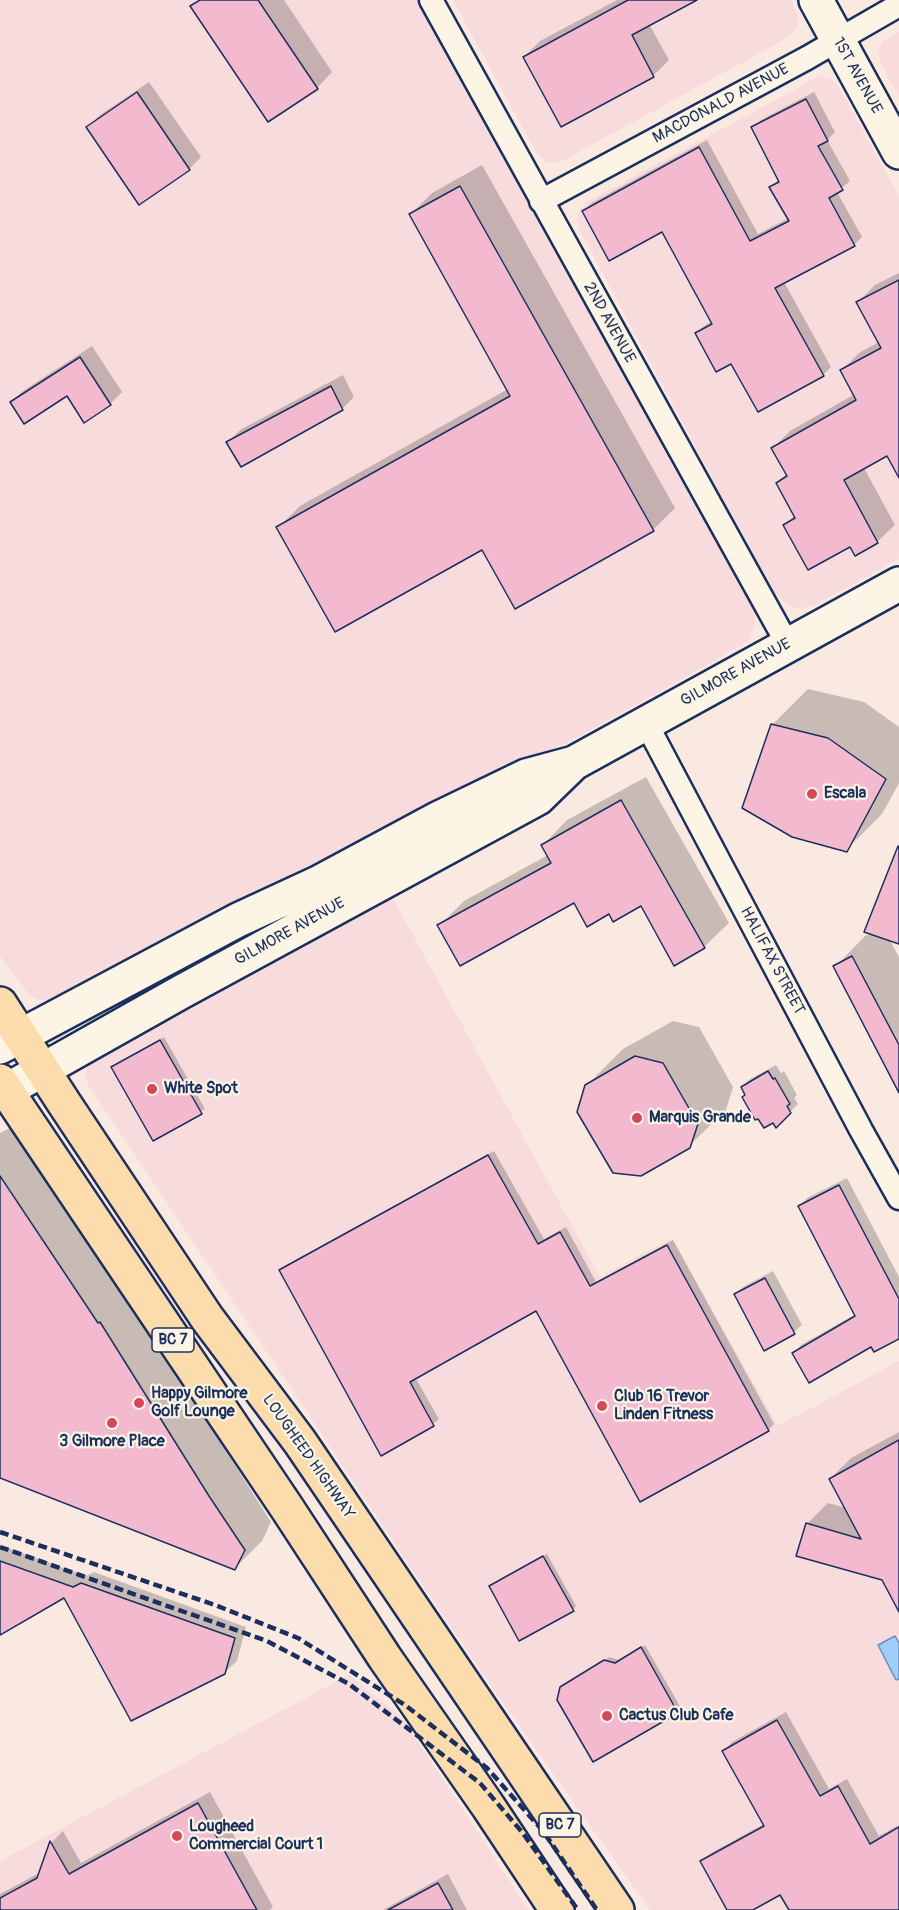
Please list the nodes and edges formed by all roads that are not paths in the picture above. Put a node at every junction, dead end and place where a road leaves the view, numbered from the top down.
1 (431, 0) edge
2 (816, 0) edge
3 (899, 5) edge
4 (838, 41) junction
5 (899, 152) edge
6 (541, 201) junction
7 (899, 584) edge
8 (788, 645) junction
9 (646, 723) junction
10 (574, 763) junction
11 (0, 1004) edge
12 (10, 1042) edge
13 (42, 1070) junction
14 (2, 1089) edge
15 (899, 1198) edge
16 (557, 1910) edge
17 (618, 1910) edge

1 - 6 street, 2ND AVENUE
2 - 4 street, 1ST AVENUE
3 - 4 street, MACDONALD AVENUE
4 - 5 street, 1ST AVENUE
4 - 6 street, MACDONALD AVENUE
6 - 8 street, 2ND AVENUE
7 - 8 street, GILMORE AVENUE
8 - 9 street, GILMORE AVENUE
9 - 10 street, GILMORE AVENUE
9 - 15 street, HALIFAX STREET
10 - 12 street, GILMORE AVENUE
10 - 13 street, GILMORE AVENUE
11 - 12 main road, LOUGHEED HIGHWAY / BC 7
12 - 13 main road, LOUGHEED HIGHWAY / BC 7
13 - 14 street, GILMORE AVENUE
13 - 17 main road, LOUGHEED HIGHWAY / BC 7
14 - 16 main road, BC 7

